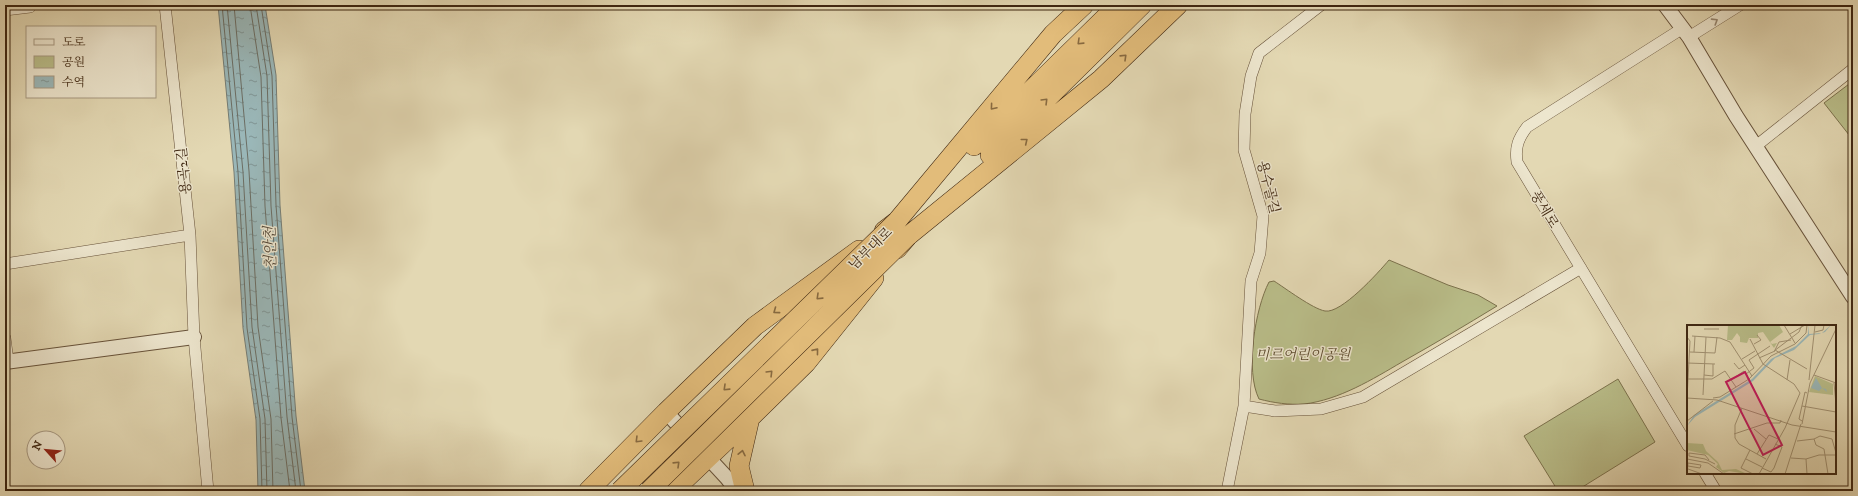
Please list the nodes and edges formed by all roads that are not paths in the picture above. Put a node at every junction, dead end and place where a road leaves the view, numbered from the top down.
1 (30, 5) edge
2 (165, 5) edge
3 (1084, 5) edge
4 (1118, 5) edge
5 (1142, 5) edge
6 (1178, 5) edge
7 (1321, 5) edge
8 (1665, 5) edge
9 (1740, 5) edge
10 (5, 10) edge
11 (1686, 32) junction
12 (1853, 69) edge
13 (1756, 146) junction
14 (902, 229) junction
15 (190, 235) junction
16 (5, 264) edge
17 (1581, 268) junction
18 (1853, 297) edge
19 (194, 337) junction
20 (5, 338) edge
21 (7, 361) edge
22 (1244, 406) junction
23 (666, 412) junction
24 (750, 418) junction
25 (1687, 444) edge
26 (709, 458) junction
27 (1706, 474) edge
28 (208, 491) edge
29 (588, 491) edge
30 (620, 491) edge
31 (649, 491) edge
32 (673, 491) edge
33 (736, 491) edge
34 (745, 491) edge
35 (1227, 491) edge
36 (1716, 491) edge

1 - 10 street
2 - 15 street, 용곡2길
3 -> 14 highway
4 -> 14 highway, 남부대로
14 -> 5 highway, 남부대로
14 -> 6 highway
7 - 22 street, 용수골길
8 - 11 street
11 -> 9 street, 풍세로
11 - 13 street
11 - 17 street, 풍세로
12 - 13 street
13 - 18 street
14 -> 23 highway
24 -> 14 highway
14 -> 30 highway, 남부대로, bridge
31 -> 14 highway, 남부대로, bridge
15 - 16 street
15 - 19 street, 용곡2길
17 - 22 street
17 - 25 street, 풍세로
19 - 21 street
19 - 28 street, 용곡2길
20 - 21 street
22 - 35 street, 용수골길
23 - 26 street
23 -> 29 highway
24 - 26 highway
34 -> 24 highway
26 - 32 highway
26 - 33 street
27 - 36 street

